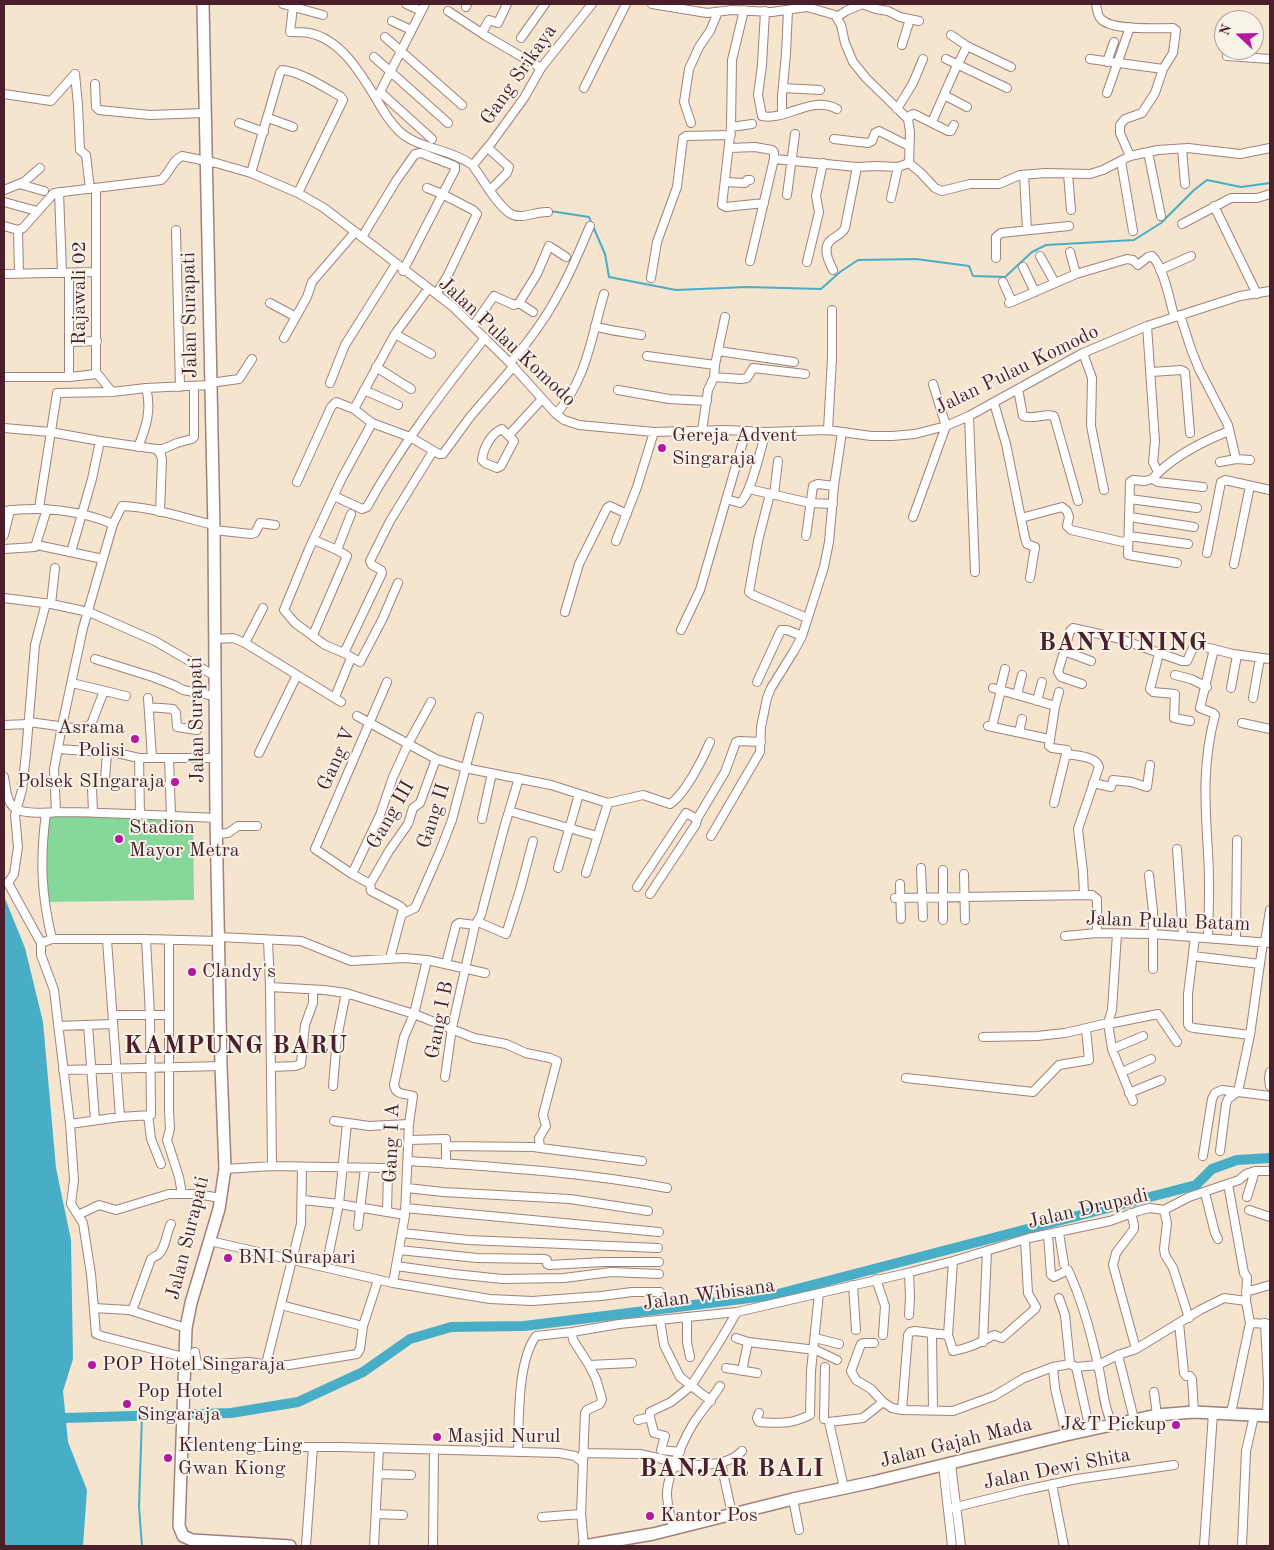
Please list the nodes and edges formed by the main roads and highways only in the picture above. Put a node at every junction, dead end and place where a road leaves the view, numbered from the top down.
1 (203, 4) edge
2 (1269, 1416) edge
3 (653, 1534) junction
4 (633, 1542) edge
5 (191, 1543) edge
6 (290, 1546) edge
7 (584, 1546) edge
8 (645, 1546) edge

1 - 5 highway, Jalan Surapati
2 - 3 highway, Jalan Gajah Mada
3 - 4 highway, Jalan Gajah Mada
3 - 8 highway
4 - 7 highway, Jalan Gajah Mada
5 - 6 highway

